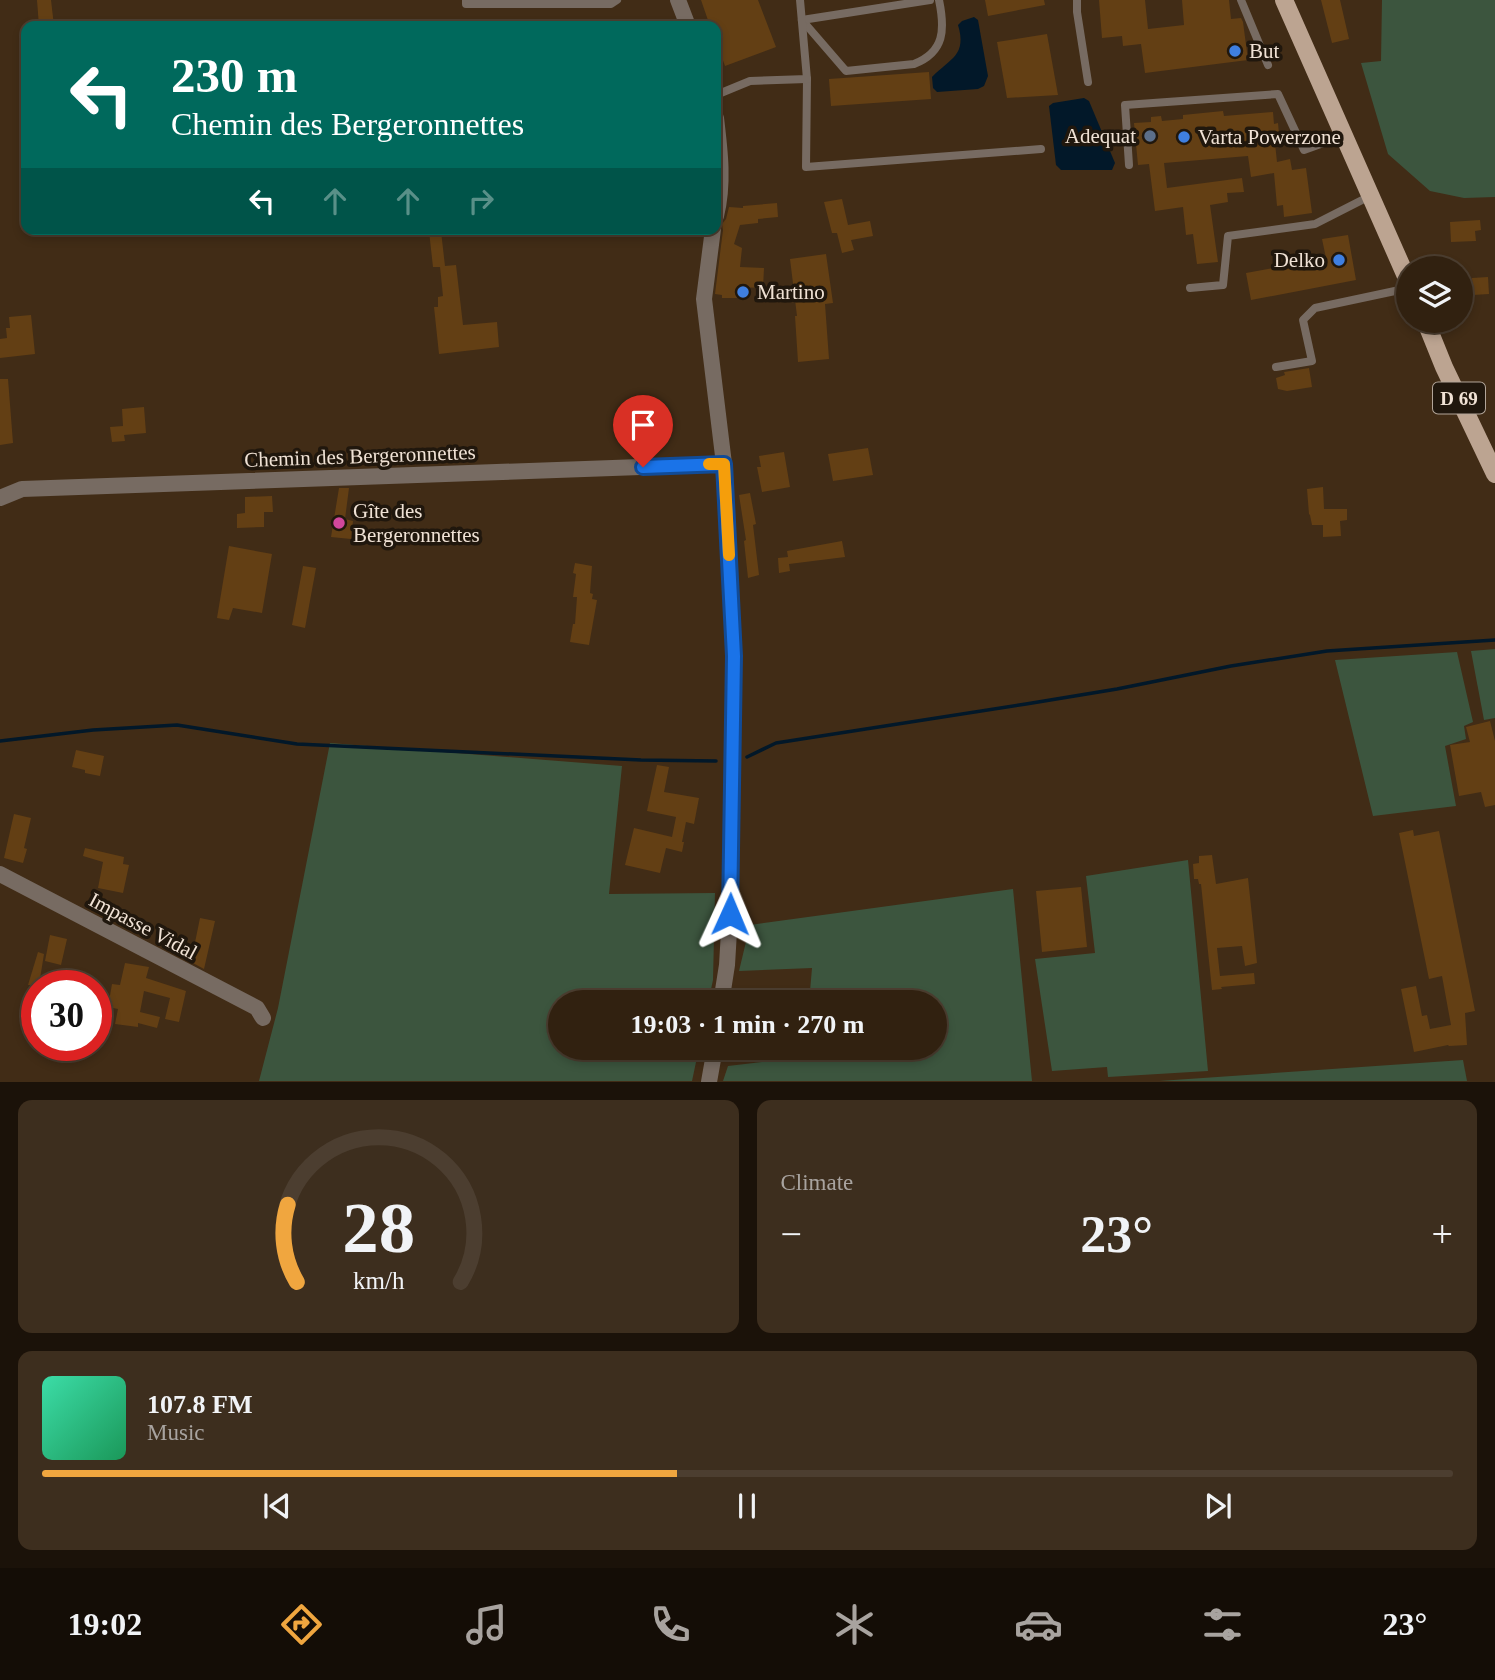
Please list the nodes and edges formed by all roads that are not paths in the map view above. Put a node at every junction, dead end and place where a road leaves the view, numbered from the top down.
1 (466, 0) edge
2 (617, 0) edge
3 (678, 0) edge
4 (800, 0) edge
5 (930, 0) edge
6 (939, 0) edge
7 (1077, 0) edge
8 (1241, 0) edge
9 (1284, 0) edge
10 (802, 20) junction
11 (686, 21) edge
12 (1268, 65) dead end
13 (807, 79) junction
14 (1088, 82) dead end
15 (721, 93) edge
16 (1343, 136) junction
17 (1041, 149) dead end
18 (1129, 165) dead end
19 (1370, 196) junction
20 (712, 235) edge
21 (1396, 256) edge
22 (1190, 288) dead end
23 (1396, 289) edge
24 (1430, 333) edge
25 (1276, 367) dead end
26 (724, 464) junction
27 (1495, 474) edge
28 (0, 498) edge
29 (0, 874) edge
30 (723, 990) edge
31 (263, 1018) dead end
32 (713, 1060) edge
33 (709, 1082) edge

1 - 2 lane
3 - 11 street
4 - 10 lane
5 - 10 lane
6 - 10 lane
7 - 14 lane
8 - 12 lane
9 - 16 main road
10 - 13 lane
13 - 15 lane
13 - 17 lane
16 - 18 lane
16 - 19 main road
19 - 21 main road
19 - 22 lane
20 - 26 street
23 - 25 lane
24 - 27 main road, D 69
26 - 28 street, Chemin des Bergeronnettes
26 - 30 street
29 - 31 street, Impasse Vidal
32 - 33 street

